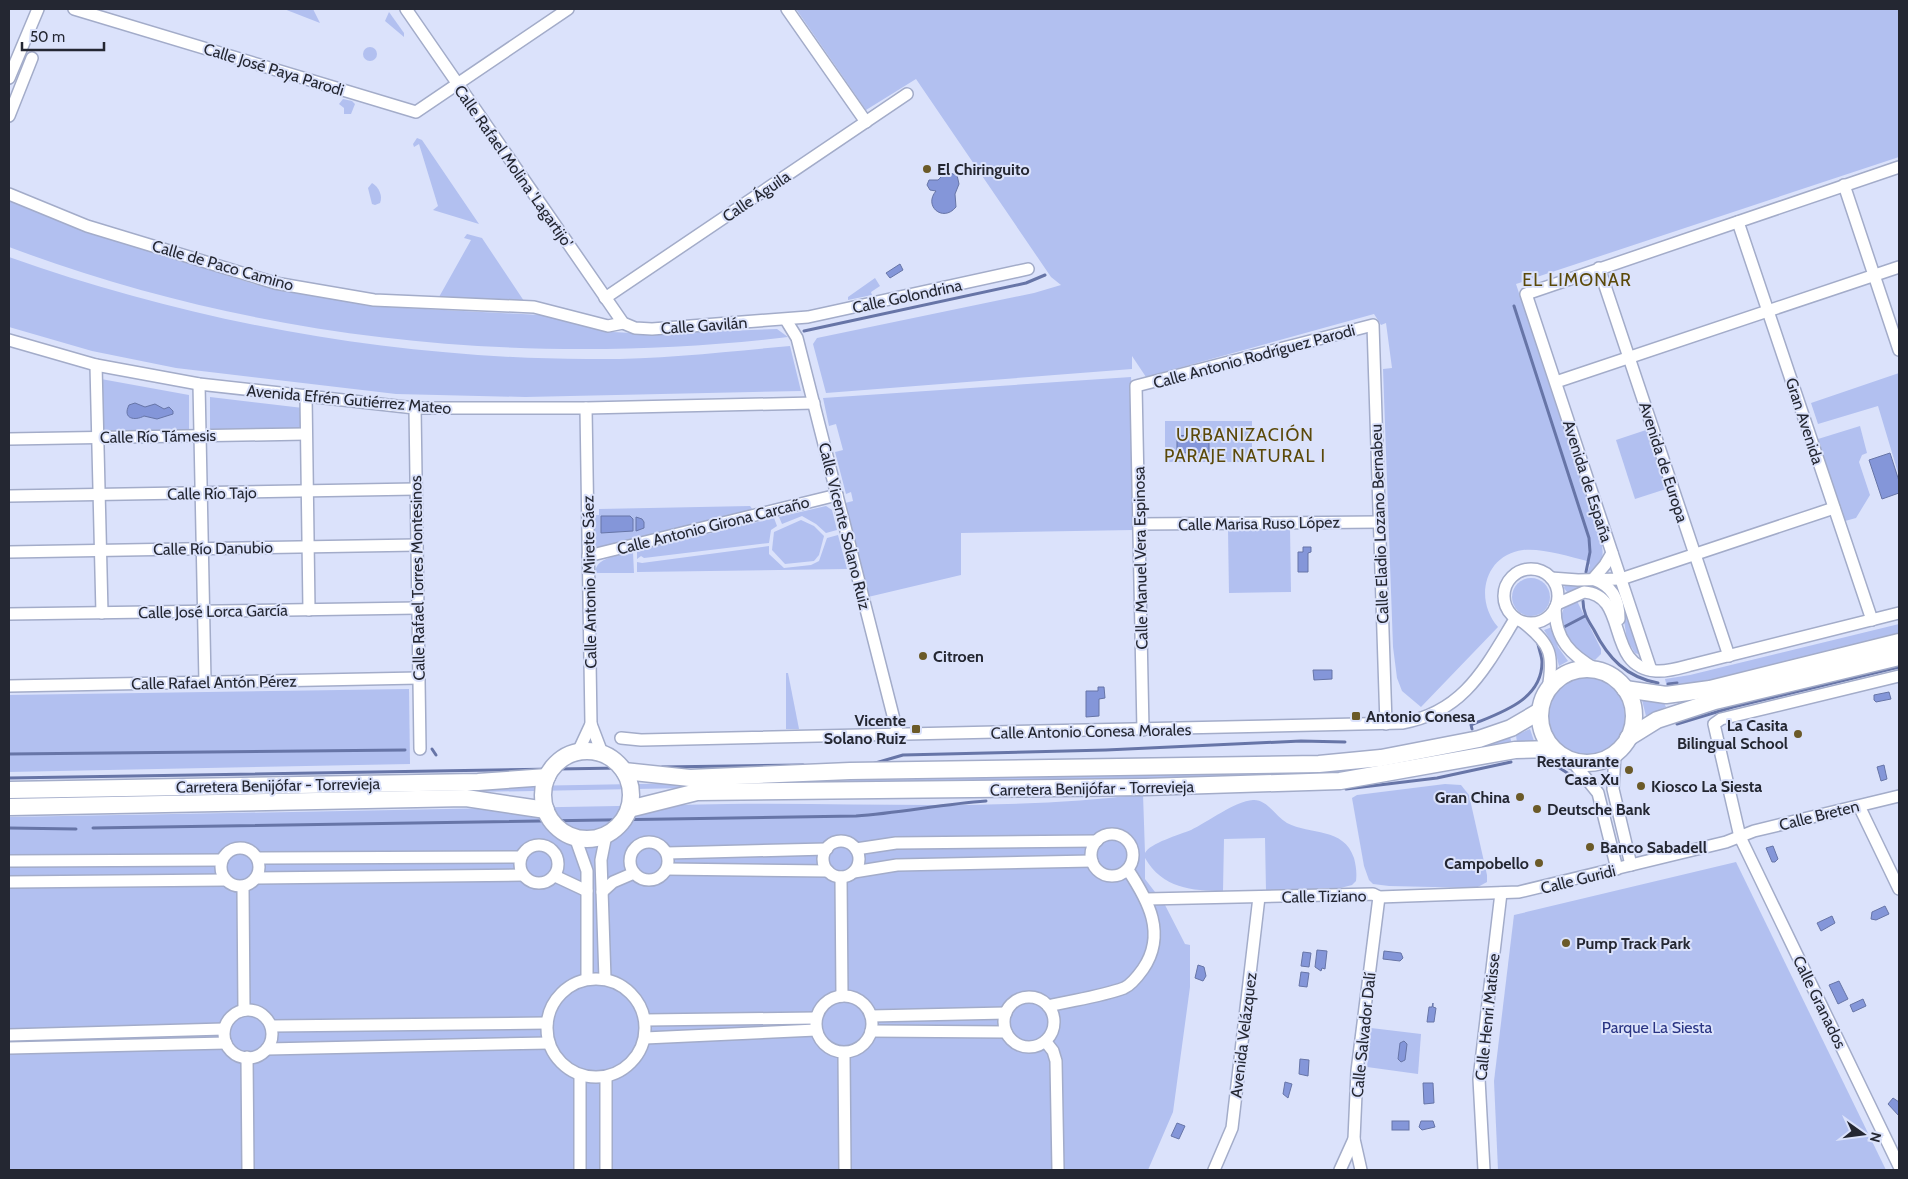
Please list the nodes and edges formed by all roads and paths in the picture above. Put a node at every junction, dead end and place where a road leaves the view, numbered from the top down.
1 (38, 9) edge
2 (74, 9) edge
3 (406, 9) edge
4 (568, 9) edge
5 (787, 9) edge
6 (32, 58) dead end
7 (9, 78) edge
8 (457, 84) junction
9 (907, 94) dead end
10 (9, 116) edge
11 (866, 122) junction
12 (1899, 166) edge
13 (1844, 186) junction
14 (9, 194) edge
15 (1738, 222) junction
16 (1899, 267) edge
17 (1599, 268) junction
18 (1028, 269) dead end
19 (1874, 275) junction
20 (605, 298) junction
21 (1768, 311) junction
22 (786, 320) junction
23 (622, 323) junction
24 (1373, 325) joint
25 (9, 340) edge
26 (1899, 350) edge
27 (1630, 358) junction
28 (96, 365) junction
29 (1556, 382) junction
30 (199, 384) junction
31 (1136, 386) joint
32 (306, 396) junction
33 (814, 403) junction
34 (415, 408) junction
35 (586, 408) junction
36 (306, 434) junction
37 (200, 436) junction
38 (98, 437) junction
39 (9, 439) edge
40 (416, 489) junction
41 (307, 491) junction
42 (202, 493) junction
43 (99, 494) junction
44 (837, 495) junction
45 (9, 496) edge
46 (1834, 508) junction
47 (1379, 522) junction
48 (1139, 524) junction
49 (417, 545) junction
50 (308, 547) junction
51 (202, 549) junction
52 (100, 550) junction
53 (9, 552) edge
54 (1612, 553) junction
55 (1695, 554) junction
56 (588, 556) junction
57 (1551, 578) junction
58 (1593, 579) junction
59 (1621, 579) junction
60 (1556, 606) junction
61 (418, 608) junction
62 (309, 610) junction
63 (204, 612) junction
64 (102, 613) junction
65 (1899, 613) edge
66 (9, 614) edge
67 (1872, 620) junction
68 (1519, 621) junction
69 (1619, 636) junction
70 (1899, 642) edge
71 (1729, 656) junction
72 (1899, 656) edge
73 (1597, 670) junction
74 (1651, 670) junction
75 (1899, 676) edge
76 (419, 678) junction
77 (205, 682) junction
78 (9, 686) edge
79 (1548, 689) junction
80 (1625, 689) junction
81 (1540, 710) junction
82 (591, 724) junction
83 (1386, 724) junction
84 (1143, 730) junction
85 (898, 735) junction
86 (621, 738) dead end
87 (1628, 738) junction
88 (420, 749) dead end
89 (1554, 749) junction
90 (578, 752) junction
91 (602, 753) junction
92 (1615, 754) junction
93 (1572, 761) junction
94 (624, 771) junction
95 (547, 777) junction
96 (9, 790) edge
97 (1899, 796) edge
98 (1859, 806) junction
99 (9, 807) edge
100 (629, 809) junction
101 (546, 810) junction
102 (606, 835) junction
103 (1740, 837) junction
104 (575, 838) junction
105 (1097, 841) junction
106 (827, 849) junction
107 (856, 849) junction
108 (667, 853) junction
109 (521, 857) junction
110 (259, 858) junction
111 (222, 860) junction
112 (9, 861) edge
113 (1092, 861) junction
114 (1631, 866) junction
115 (667, 868) junction
116 (1617, 869) junction
117 (1128, 870) junction
118 (828, 871) junction
119 (854, 872) junction
120 (634, 873) junction
121 (523, 875) junction
122 (555, 876) junction
123 (256, 878) junction
124 (841, 878) junction
125 (225, 880) junction
126 (9, 882) edge
127 (243, 887) junction
128 (1899, 889) edge
129 (587, 891) junction
130 (602, 892) junction
131 (1501, 894) junction
132 (1379, 896) junction
133 (1259, 897) junction
134 (1147, 899) junction
135 (586, 979) junction
136 (605, 979) junction
137 (842, 996) junction
138 (1048, 1006) junction
139 (244, 1010) junction
140 (1006, 1013) junction
141 (871, 1016) junction
142 (645, 1020) junction
143 (547, 1023) junction
144 (816, 1024) junction
145 (270, 1026) junction
146 (224, 1029) junction
147 (871, 1031) junction
148 (1006, 1032) junction
149 (9, 1035) edge
150 (645, 1038) junction
151 (1046, 1042) junction
152 (549, 1043) junction
153 (226, 1044) junction
154 (9, 1048) edge
155 (266, 1049) junction
156 (844, 1053) junction
157 (247, 1057) junction
158 (580, 1075) junction
159 (606, 1077) junction
160 (1354, 1139) junction
161 (1899, 1166) edge
162 (248, 1170) edge
163 (580, 1170) edge
164 (606, 1170) edge
165 (845, 1170) edge
166 (1058, 1170) edge
167 (1214, 1170) edge
168 (1340, 1170) edge
169 (1361, 1170) edge
170 (1484, 1170) edge

1 - 7 street
2 - 8 street, Calle José Paya Parodi
3 - 8 street, Calle Rafael Molina 'Lagartijo'
4 - 8 street
5 - 11 street
6 - 10 street
8 - 20 street, Calle Rafael Molina 'Lagartijo'
9 - 11 street, Calle Águila
11 - 20 street, Calle Águila
12 - 13 street
13 - 15 street
13 - 19 street
14 - 23 street, Calle de Paco Camino
15 - 17 street
15 - 21 street, Gran Avenida
16 - 19 street
17 - 27 street, Avenida de Europa
17 - 29 street, Avenida de España
18 - 22 street, Calle Golondrina
19 - 21 street
19 - 26 street
20 - 23 street, Calle Rafael Molina 'Lagartijo'
21 - 27 street
21 - 46 street, Gran Avenida
22 - 23 street, Calle Gavilán
22 - 33 street, Calle Vicente Solano Ruiz
24 - 31 street, Calle Antonio Rodríguez Parodi
24 - 47 street, Calle Eladio Lozano Bernabeu
25 - 28 street, Avenida Efrén Gutiérrez Mateo
27 - 29 street
27 - 55 street, Avenida de Europa
28 - 30 street, Avenida Efrén Gutiérrez Mateo
28 - 38 street
29 - 54 street, Avenida de España
30 - 32 street, Avenida Efrén Gutiérrez Mateo
30 - 37 street
31 - 48 street, Calle Manuel Vera Espinosa
32 - 34 street, Avenida Efrén Gutiérrez Mateo
32 - 36 street
33 - 35 street, Avenida Efrén Gutiérrez Mateo
33 - 44 street, Calle Vicente Solano Ruiz
34 - 35 street, Avenida Efrén Gutiérrez Mateo
34 - 40 street, Calle Rafael Torres Montesinos
35 - 56 street, Calle Antonio Mirete Sáez
36 - 37 street, Calle Río Támesis
36 - 41 street
37 - 38 street, Calle Río Támesis
37 - 42 street
38 - 39 street, Calle Río Támesis
38 - 43 street
40 - 41 street, Calle Río Tajo
40 - 49 street, Calle Rafael Torres Montesinos
41 - 42 street, Calle Río Tajo
41 - 50 street
42 - 43 street, Calle Río Tajo
42 - 51 street
43 - 45 street, Calle Río Tajo
43 - 52 street
44 - 56 street, Calle Antonio Girona Carcaño
44 - 85 street, Calle Vicente Solano Ruiz
46 - 55 street
46 - 67 street, Gran Avenida
47 - 48 street, Calle Marisa Ruso López
47 - 83 street, Calle Eladio Lozano Bernabeu
48 - 84 street, Calle Manuel Vera Espinosa
49 - 50 street, Calle Río Danubio
49 - 61 street, Calle Rafael Torres Montesinos
50 - 51 street, Calle Río Danubio
50 - 62 street
51 - 52 street, Calle Río Danubio
51 - 63 street
52 - 53 street, Calle Río Danubio
52 - 64 street
54 - 58 street
54 - 59 street, Avenida de España
55 - 59 street
55 - 71 street, Avenida de Europa
56 - 82 street, Calle Antonio Mirete Sáez
57 - 58 street
57 - 60 street
57 - 68 street
58 - 59 street
58 - 69 street
59 - 74 street, Avenida de España
60 - 68 street
60 - 69 street
60 - 73 street
61 - 62 street, Calle José Lorca García
61 - 76 street, Calle Rafael Torres Montesinos
62 - 63 street, Calle José Lorca García
63 - 64 street, Calle José Lorca García
63 - 77 street
64 - 66 street, Calle José Lorca García
65 - 67 street
67 - 71 street
68 - 79 street
68 - 83 street, Calle Antonio Conesa Morales
69 - 74 street
70 - 80 main road
71 - 74 street
72 - 87 main road
73 - 79 main road
73 - 80 main road
75 - 103 street, Calle Granados
76 - 77 street, Calle Rafael Antón Pérez
76 - 88 street, Calle Rafael Torres Montesinos
77 - 78 street, Calle Rafael Antón Pérez
79 - 81 main road
80 - 87 main road
81 - 89 main road
81 - 94 main road, Carretera Benijófar - Torrevieja
82 - 90 street, Calle Antonio Mirete Sáez
82 - 91 street
83 - 84 street, Calle Antonio Conesa Morales
84 - 85 street, Calle Antonio Conesa Morales
85 - 86 street, Calle Antonio Conesa Morales
87 - 92 main road
89 - 93 main road
89 - 100 main road, Carretera Benijófar - Torrevieja
90 - 91 main road
90 - 95 main road
91 - 94 main road
92 - 93 main road
92 - 114 street
93 - 116 street
94 - 100 main road
95 - 96 main road, Carretera Benijófar - Torrevieja
95 - 101 main road
97 - 98 street, Calle Breten
98 - 103 street, Calle Breten
98 - 128 street
99 - 101 main road, Carretera Benijófar - Torrevieja
100 - 102 main road
101 - 104 main road
102 - 104 main road
102 - 130 street
103 - 114 street, Calle Guridi
103 - 161 street, Calle Granados
104 - 129 street
105 - 107 street
105 - 113 street
105 - 117 street
106 - 107 street
106 - 108 street
106 - 118 street
107 - 119 street
108 - 115 street
108 - 120 street
109 - 110 street
109 - 121 street
109 - 122 street
110 - 111 street
110 - 123 street
111 - 112 street
111 - 125 street
113 - 117 street
113 - 119 street
114 - 116 street, Calle Guridi
115 - 118 street
115 - 120 street
116 - 131 street, Calle Guridi
117 - 134 street
118 - 124 street
119 - 124 street
120 - 130 street
121 - 122 street
121 - 123 street
122 - 129 street
123 - 127 street
124 - 137 street
125 - 126 street
125 - 127 street
127 - 139 street
129 - 135 street
130 - 136 street
131 - 132 street, Calle Tiziano
131 - 170 street, Calle Henri Matisse
132 - 133 street, Calle Tiziano
132 - 160 street, Calle Salvador Dalí
133 - 134 street, Calle Tiziano
133 - 167 street, Avenida Velázquez
134 - 138 street
135 - 136 street
135 - 143 street
136 - 142 street
137 - 141 street
137 - 144 street
138 - 140 street
138 - 151 street
139 - 145 street
139 - 146 street
140 - 141 street
140 - 148 street
141 - 147 street
142 - 144 street
142 - 150 street
143 - 145 street
143 - 152 street
144 - 150 street
144 - 156 street
145 - 155 street
146 - 149 street
146 - 153 street
147 - 148 street
147 - 156 street
148 - 151 street
150 - 159 street
151 - 166 street
152 - 155 street
152 - 158 street
153 - 154 street
153 - 157 street
155 - 157 street
156 - 165 street
157 - 162 street
158 - 159 street
158 - 163 street
159 - 164 street
160 - 168 street, Calle Salvador Dalí
160 - 169 street

